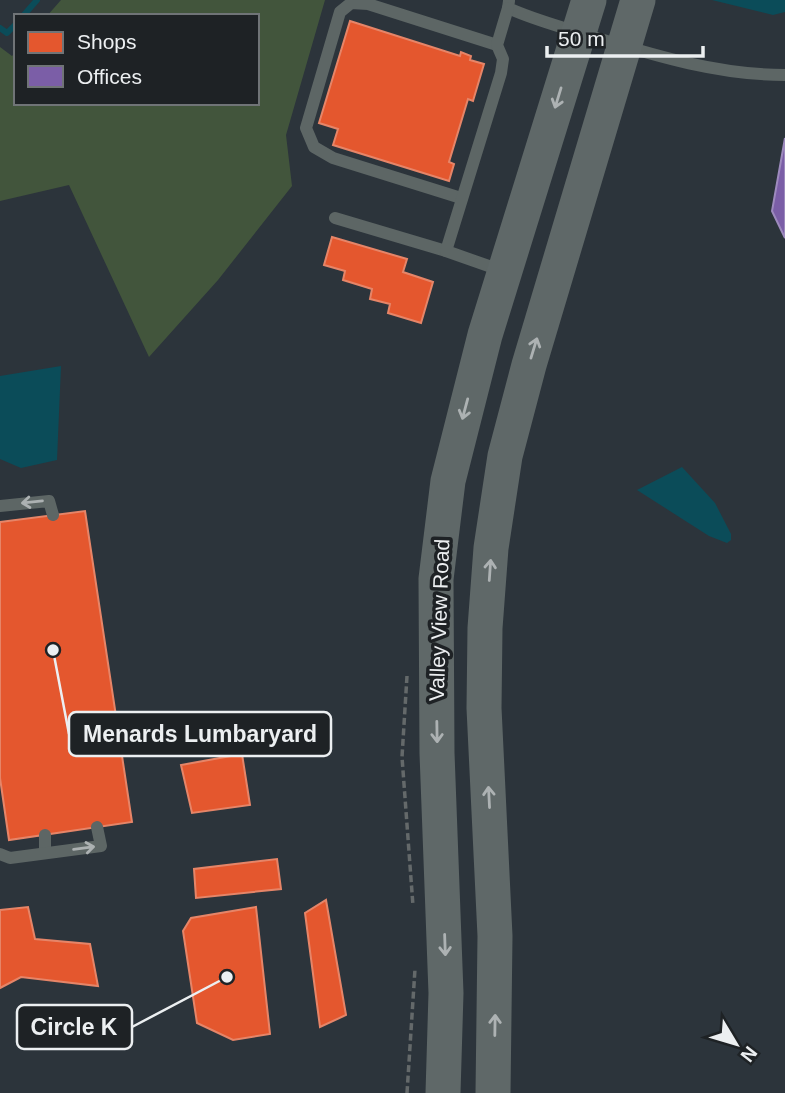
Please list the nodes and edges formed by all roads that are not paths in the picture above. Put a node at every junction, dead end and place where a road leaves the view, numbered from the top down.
1 (638, 0) edge
2 (509, 4) edge
3 (583, 16) edge
4 (497, 45) junction
5 (622, 48) junction
6 (785, 75) edge
7 (461, 198) junction
8 (335, 218) dead end
9 (446, 251) junction
10 (505, 271) junction
11 (0, 506) edge
12 (53, 515) dead end
13 (97, 827) dead end
14 (45, 835) dead end
15 (45, 853) junction
16 (0, 854) edge
17 (443, 1093) edge
18 (493, 1093) edge

1 - 5 main road
2 - 3 lane
2 - 4 lane
3 - 5 lane
3 -> 10 main road, Valley View Road
4 - 7 lane
4 - 7 lane
5 - 6 lane
18 -> 5 main road
7 - 9 lane
8 - 9 lane
9 - 10 lane
10 -> 17 main road, Valley View Road
12 -> 11 lane
15 -> 13 lane
14 - 15 lane
15 - 16 lane

